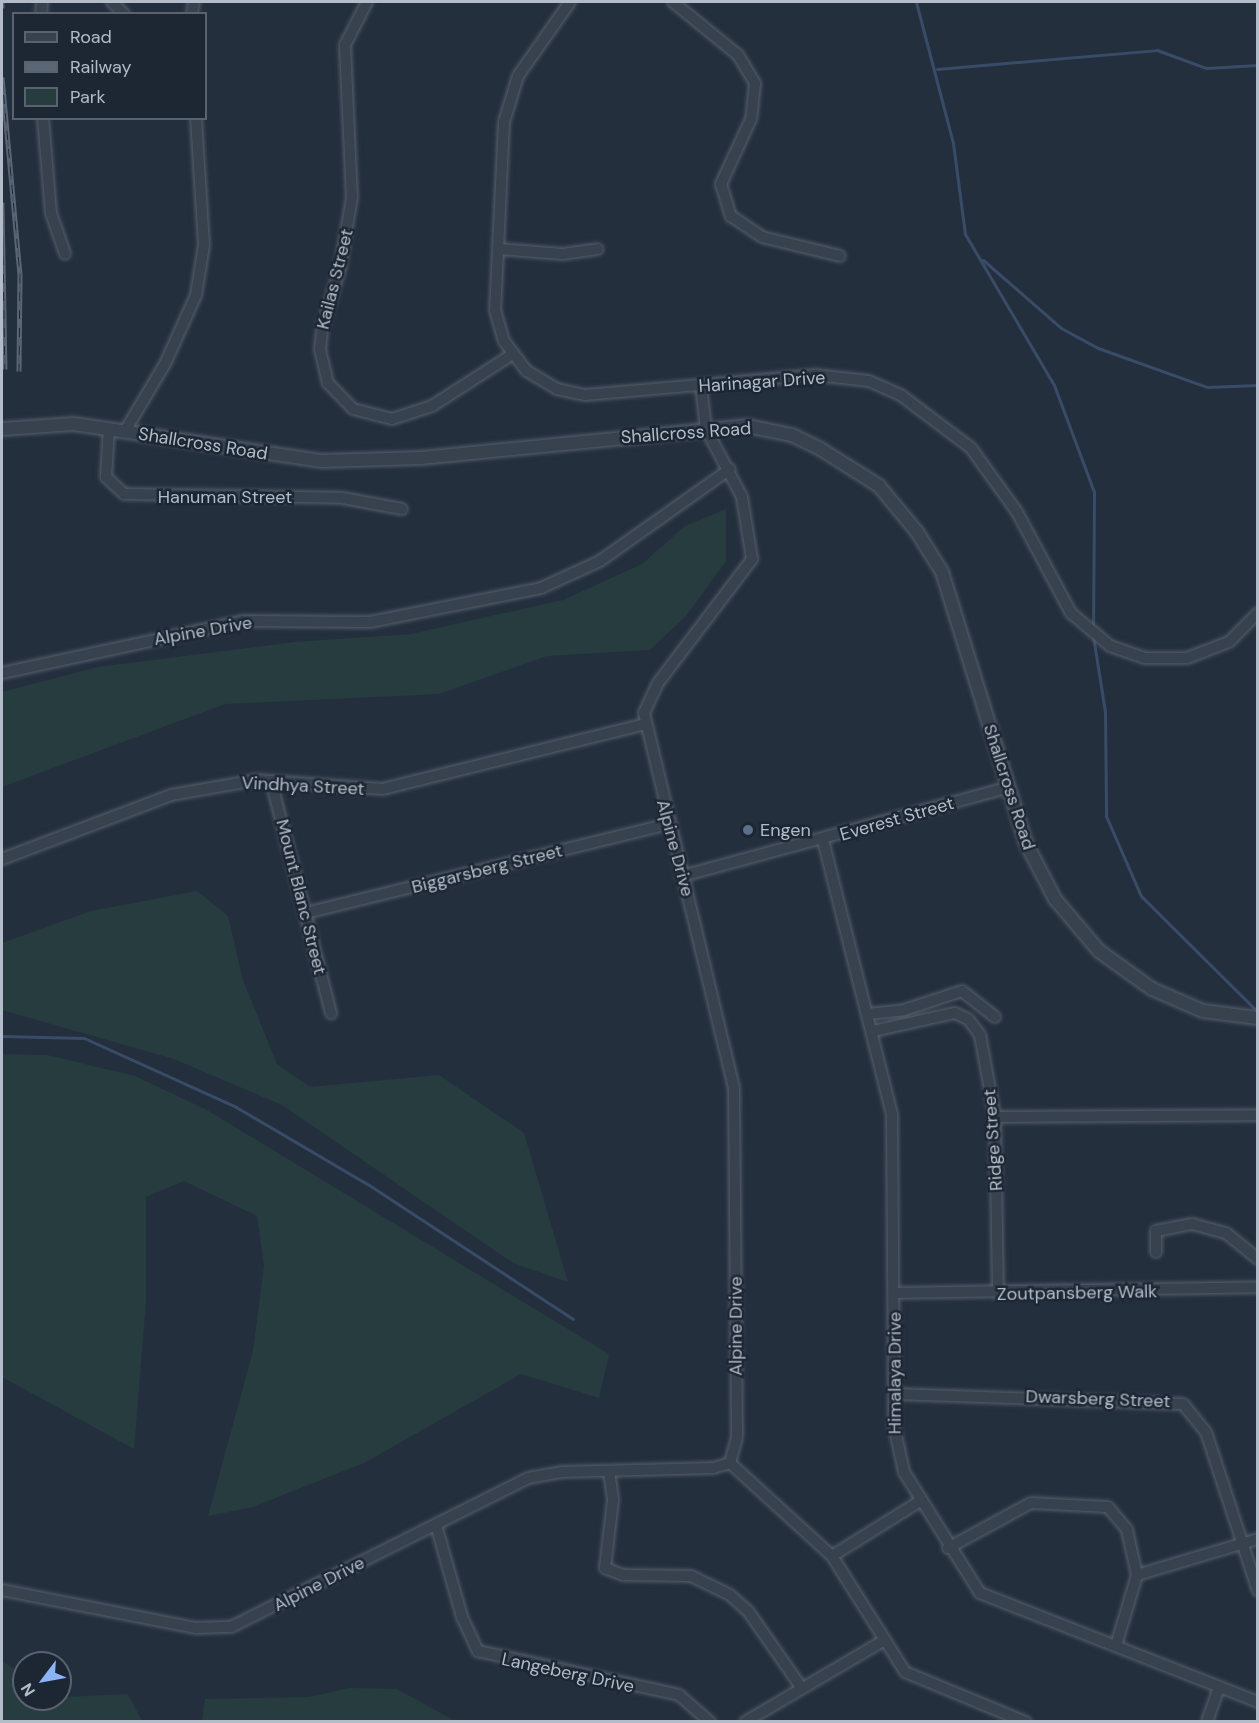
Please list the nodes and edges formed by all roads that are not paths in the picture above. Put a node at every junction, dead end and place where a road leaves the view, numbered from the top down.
1 (367, 2) edge
2 (570, 2) edge
3 (673, 2) edge
4 (43, 120) edge
5 (196, 120) edge
6 (498, 249) junction
7 (597, 249) dead end
8 (65, 254) dead end
9 (840, 256) dead end
10 (512, 355) junction
11 (701, 386) junction
12 (109, 428) junction
13 (2, 429) edge
14 (706, 429) junction
15 (125, 431) junction
16 (730, 470) junction
17 (402, 509) dead end
18 (1257, 613) edge
19 (2, 673) edge
20 (645, 724) junction
21 (271, 781) junction
22 (1007, 788) junction
23 (668, 824) junction
24 (824, 840) junction
25 (2, 859) edge
26 (682, 876) junction
27 (306, 913) junction
28 (331, 1014) dead end
29 (868, 1014) junction
30 (995, 1017) dead end
31 (1257, 1017) edge
32 (873, 1031) junction
33 (1257, 1115) edge
34 (995, 1117) junction
35 (1156, 1252) dead end
36 (1257, 1259) edge
37 (1257, 1287) edge
38 (896, 1293) junction
39 (998, 1294) junction
40 (895, 1394) junction
41 (730, 1463) junction
42 (609, 1471) junction
43 (920, 1501) junction
44 (435, 1525) junction
45 (1257, 1539) edge
46 (1239, 1544) junction
47 (948, 1548) junction
48 (832, 1556) junction
49 (1137, 1575) junction
50 (2, 1590) edge
51 (1257, 1591) edge
52 (883, 1641) junction
53 (1116, 1646) junction
54 (1219, 1687) junction
55 (801, 1688) junction
56 (1257, 1702) edge
57 (710, 1722) edge
58 (745, 1722) edge
59 (1026, 1722) edge
60 (1207, 1722) edge

1 - 10 street, Kailas Street
2 - 6 street, Harinagar Drive
3 - 9 street
4 - 8 street
5 - 15 street
6 - 7 street
6 - 10 street, Harinagar Drive
10 - 11 street, Harinagar Drive
11 - 14 street, Alpine Drive
11 - 18 street, Harinagar Drive
12 - 13 street, Shallcross Road
12 - 15 street, Shallcross Road
12 - 17 street, Hanuman Street
14 - 15 street, Shallcross Road
14 - 16 street, Alpine Drive
14 - 22 street, Shallcross Road
16 - 19 street, Alpine Drive
16 - 20 street, Alpine Drive
20 - 21 street, Vindhya Street
20 - 23 street, Alpine Drive
21 - 25 street, Vindhya Street
21 - 27 street, Mount Blanc Street
22 - 24 street, Everest Street
22 - 31 street, Shallcross Road
23 - 26 street, Alpine Drive
23 - 27 street, Biggarsberg Street
24 - 26 street, Everest Street
24 - 29 street, Himalaya Drive
26 - 41 street, Alpine Drive
27 - 28 street, Mount Blanc Street
29 - 30 street
29 - 32 street, Himalaya Drive
32 - 34 street, Ridge Street
32 - 38 street, Himalaya Drive
33 - 34 street
34 - 39 street, Ridge Street
35 - 36 street
37 - 39 street, Zoutpansberg Walk
38 - 39 street, Zoutpansberg Walk
38 - 40 street, Himalaya Drive
40 - 43 street, Himalaya Drive
40 - 46 street, Dwarsberg Street
41 - 42 street, Alpine Drive
41 - 48 street
42 - 44 street, Alpine Drive
42 - 55 street
43 - 47 street, Himalaya Drive
43 - 48 street
44 - 50 street, Alpine Drive
44 - 57 street, Langeberg Drive
45 - 46 street
46 - 49 street
46 - 51 street, Dwarsberg Street
47 - 49 street
47 - 53 street, Himalaya Drive
48 - 52 street
49 - 53 street
52 - 55 street
52 - 59 street
53 - 54 street, Himalaya Drive
54 - 56 street, Himalaya Drive
54 - 60 street
55 - 58 street

